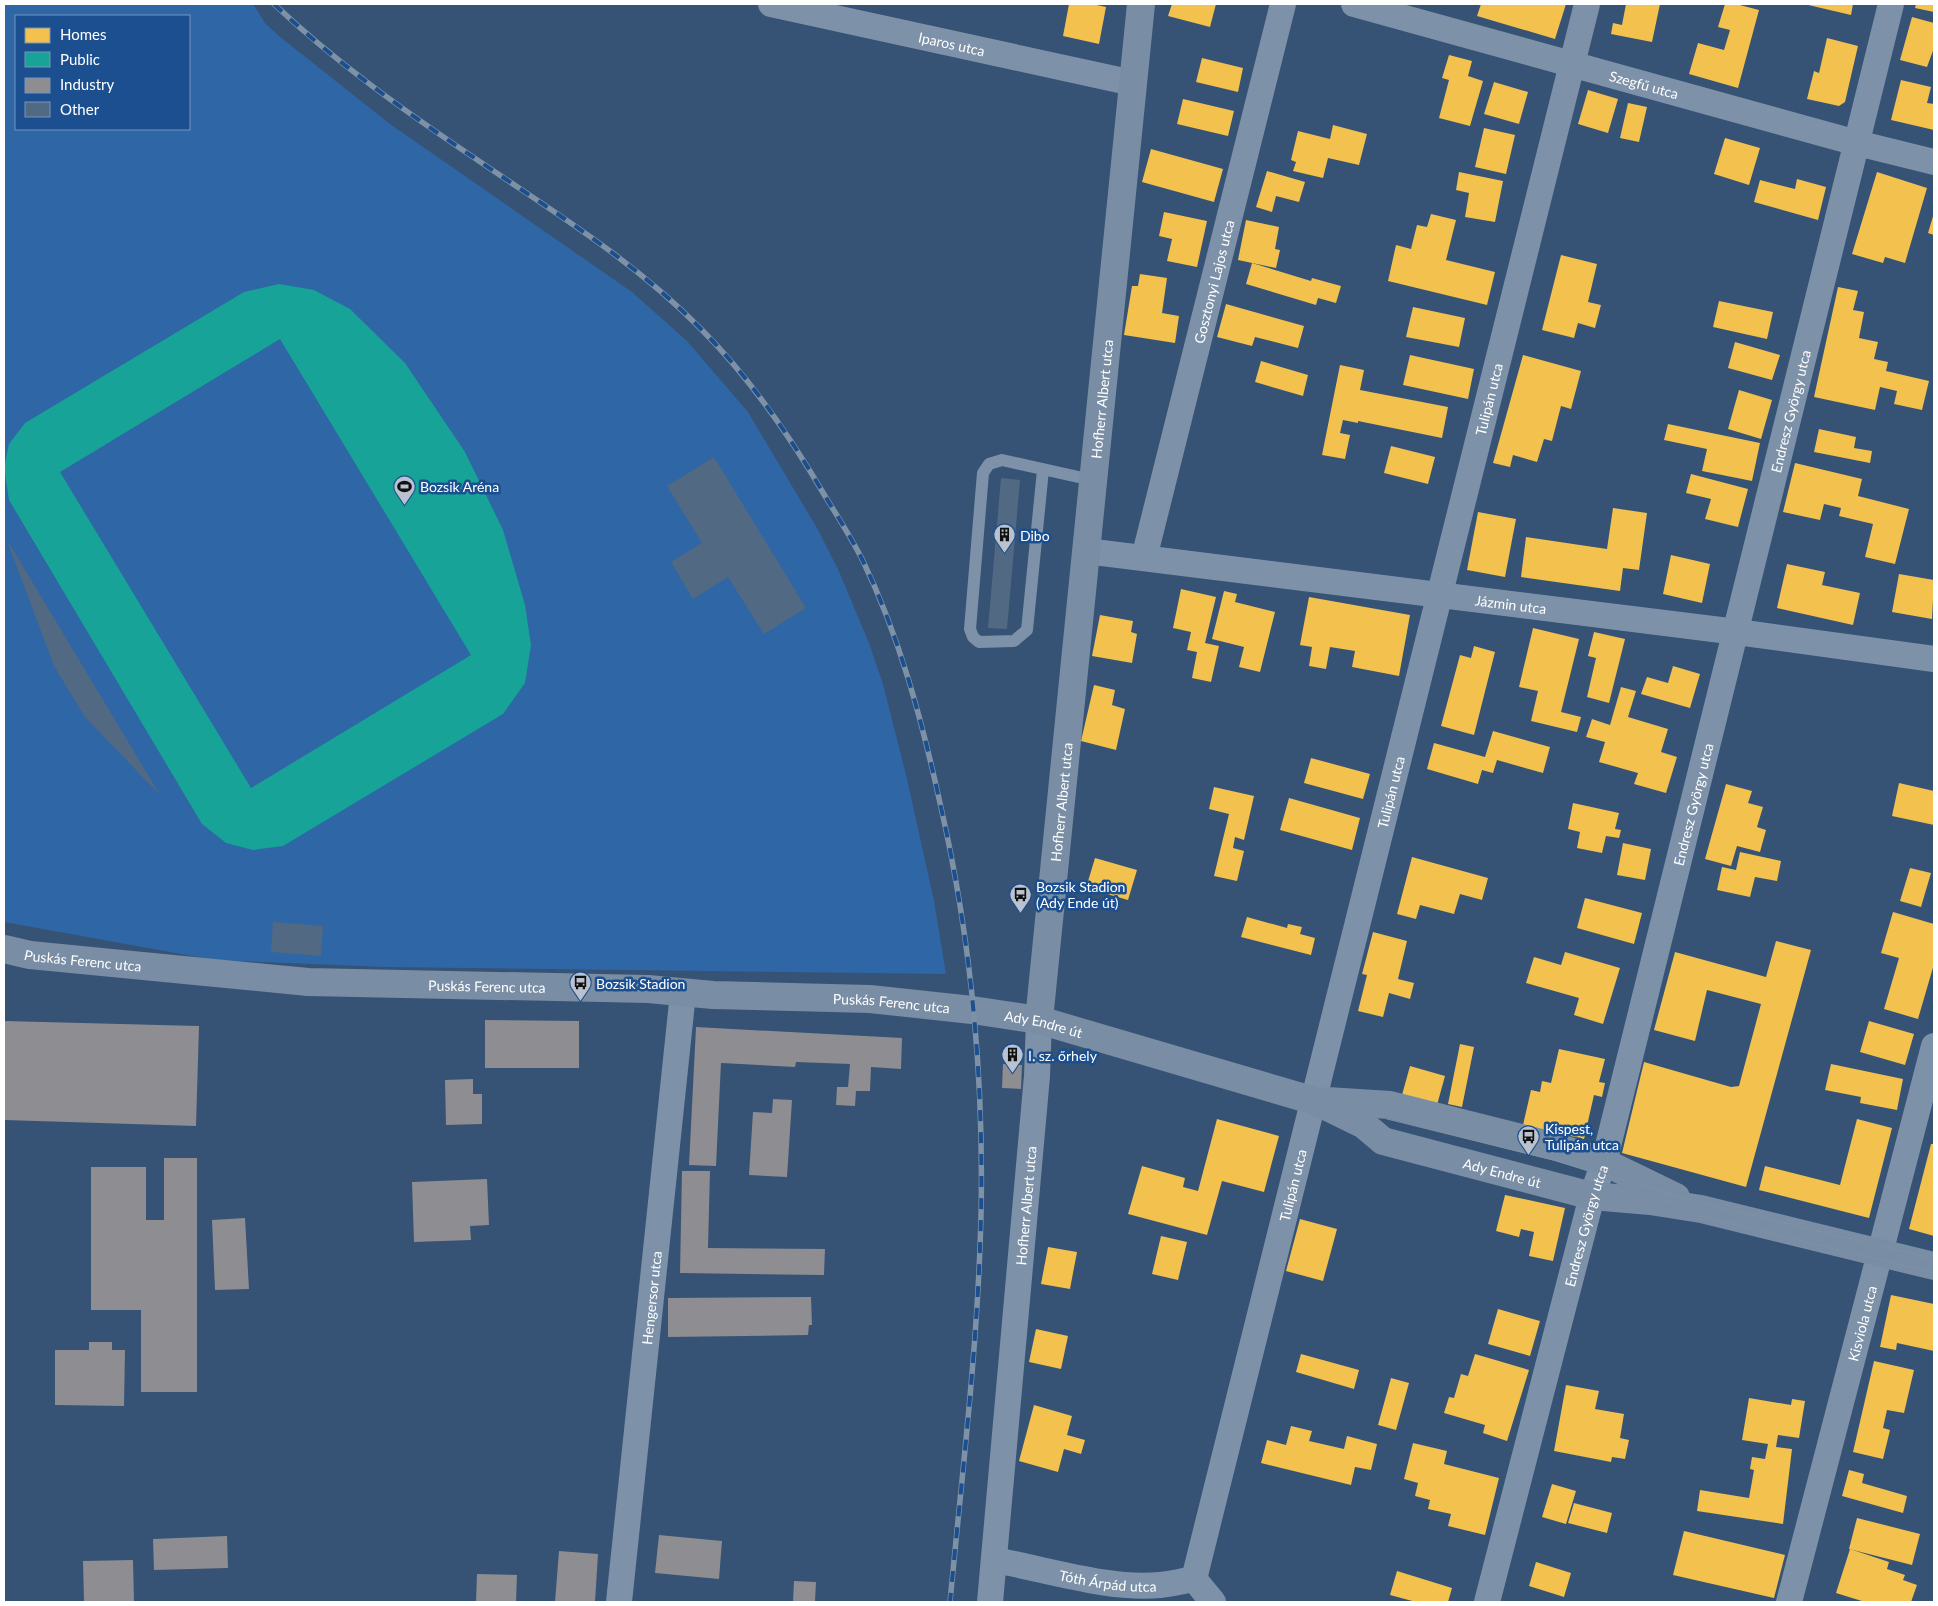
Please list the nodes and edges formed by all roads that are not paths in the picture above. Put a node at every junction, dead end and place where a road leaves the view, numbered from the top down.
1 (771, 4) edge
2 (1140, 4) edge
3 (1282, 4) edge
4 (1354, 4) edge
5 (1587, 4) edge
6 (1891, 4) edge
7 (1572, 62) junction
8 (1133, 83) junction
9 (1857, 143) junction
10 (1934, 162) edge
11 (1043, 470) junction
12 (1092, 480) junction
13 (1086, 551) junction
14 (1144, 558) junction
15 (1439, 594) junction
16 (1737, 632) junction
17 (1934, 659) edge
18 (4, 949) edge
19 (683, 993) junction
20 (972, 1010) joint
21 (1040, 1020) junction
22 (1934, 1046) edge
23 (1316, 1100) junction
24 (1604, 1162) junction
25 (1592, 1196) junction
26 (1701, 1209) junction
27 (1880, 1252) junction
28 (1934, 1266) edge
29 (994, 1560) junction
30 (1194, 1579) junction
31 (619, 1602) edge
32 (990, 1602) edge
33 (1213, 1602) edge
34 (1487, 1602) edge
35 (1789, 1602) edge

1 - 8 street, Iparos utca
2 - 8 street, Hofherr Albert utca
3 - 14 street, Gosztonyi Lajos utca
4 - 7 street, Szegfű utca
5 - 7 street, Tulipán utca
6 - 9 street, Endresz György utca
7 - 9 street, Szegfű utca
7 - 15 street, Tulipán utca
8 - 12 street, Hofherr Albert utca
9 - 10 street, Szegfű utca
9 - 16 street, Endresz György utca
11 - 11 lane
11 - 12 lane
12 - 13 street, Hofherr Albert utca
13 - 14 street, Jázmin utca
13 - 21 street, Hofherr Albert utca
14 - 15 street, Jázmin utca
15 - 16 street, Jázmin utca
15 - 23 street, Tulipán utca
16 - 17 street, Jázmin utca
16 - 24 street, Endresz György utca
18 - 19 street, Puskás Ferenc utca
19 - 20 street, Puskás Ferenc utca
19 - 31 street, Hengersor utca
20 - 21 street, Ady Endre út
21 - 23 street, Ady Endre út
21 - 29 street, Hofherr Albert utca
22 - 27 street, Kisviola utca
23 - 24 street, Ady Endre út
23 - 25 street, Ady Endre út
23 - 30 street, Tulipán utca
24 - 25 street, Endresz György utca
24 - 26 street, Ady Endre út
25 - 26 street, Ady Endre út
25 - 34 street, Endresz György utca
26 - 27 street, Ady Endre út
27 - 28 street, Ady Endre út
27 - 35 street, Kisviola utca
29 - 30 street, Tóth Árpád utca
29 - 32 street, Hofherr Albert utca
30 - 33 street

